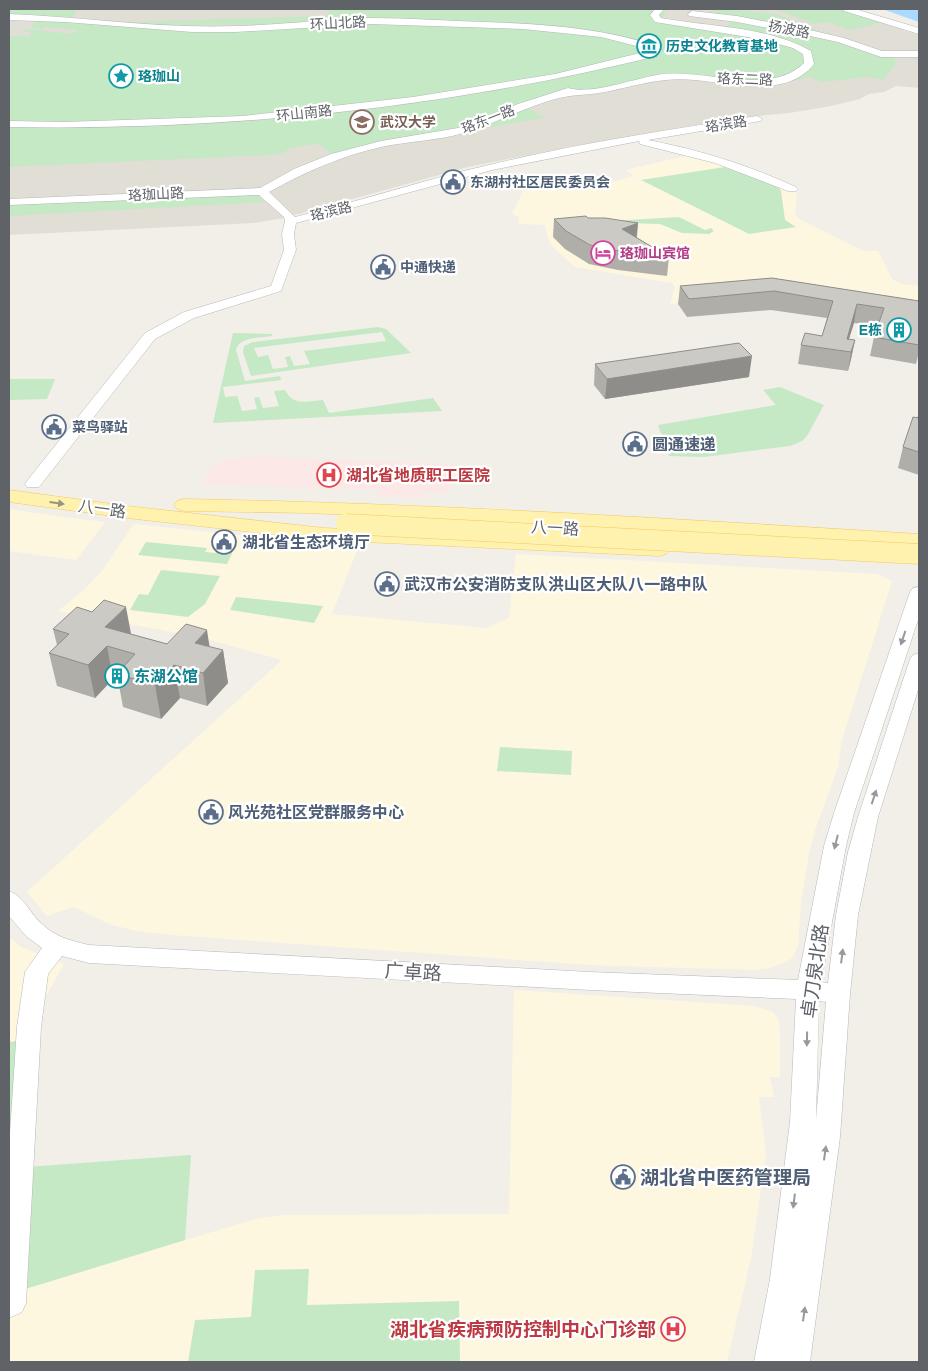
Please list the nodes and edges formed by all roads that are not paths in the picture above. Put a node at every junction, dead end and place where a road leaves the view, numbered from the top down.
1 (658, 9) edge
2 (847, 9) edge
3 (670, 11) dead end
4 (686, 13) dead end
5 (9, 17) edge
6 (919, 31) edge
7 (919, 54) edge
8 (652, 55) junction
9 (556, 95) junction
10 (757, 119) dead end
11 (9, 124) edge
12 (633, 140) junction
13 (792, 188) dead end
14 (262, 190) junction
15 (9, 202) edge
16 (291, 221) junction
17 (9, 480) edge
18 (33, 484) junction
19 (9, 496) edge
20 (194, 513) junction
21 (346, 520) junction
22 (673, 525) junction
23 (919, 540) edge
24 (919, 547) edge
25 (673, 551) junction
26 (919, 554) edge
27 (919, 562) edge
28 (919, 592) edge
29 (919, 659) edge
30 (9, 899) edge
31 (56, 946) junction
32 (808, 990) junction
33 (838, 994) junction
34 (9, 1305) edge
35 (768, 1362) edge
36 (796, 1362) edge

1 - 3 street
1 - 9 street, 珞东二路
2 - 6 street
4 - 7 street, 扬波路
5 - 8 street, 环山北路
8 - 9 street, 珞东一路
8 - 11 street, 环山南路
9 - 14 street, 珞东一路
10 - 12 street, 珞滨路
12 - 13 street
12 - 16 street, 珞滨路
14 - 15 street, 珞珈山路
14 - 16 street
16 - 18 street, 珞滨路
17 - 18 main road, 八一路
18 - 20 main road, 八一路
19 -> 20 main road, 八一路
20 - 21 main road, 八一路
20 - 22 main road, 八一路
20 - 25 main road, 八一路
21 - 24 main road, 八一路
21 - 26 main road, 八一路, bridge
22 - 23 main road, 八一路
22 - 25 main road
25 - 27 main road, 八一路
28 -> 32 street, 卓刀泉北路
33 -> 29 street, 卓刀泉北路
30 - 31 street, 广卓路
31 - 32 street, 广卓路
31 - 34 street
32 - 33 street, 广卓路
32 -> 35 street, 卓刀泉北路
36 -> 33 street, 卓刀泉北路

